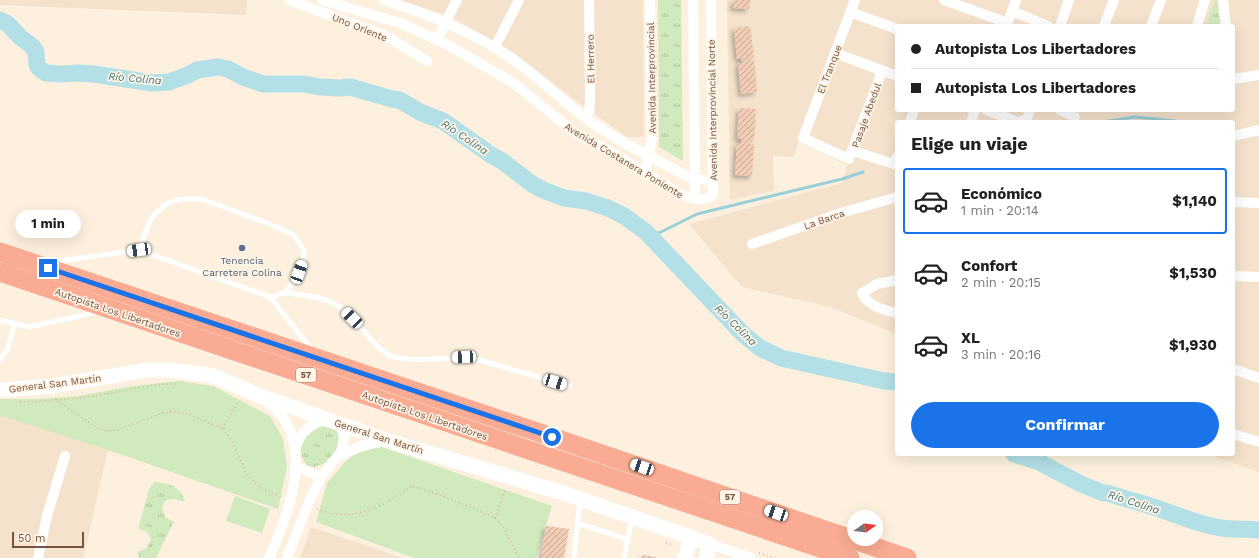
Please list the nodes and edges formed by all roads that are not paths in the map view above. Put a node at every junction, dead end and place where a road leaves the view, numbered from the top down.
1 (289, 0) edge
2 (322, 0) edge
3 (385, 0) edge
4 (457, 0) edge
5 (520, 0) edge
6 (589, 0) edge
7 (650, 0) edge
8 (693, 0) edge
9 (711, 0) edge
10 (855, 0) edge
11 (944, 0) edge
12 (1016, 0) edge
13 (1070, 0) edge
14 (1114, 0) edge
15 (1161, 0) edge
16 (1205, 0) edge
17 (1223, 0) edge
18 (1012, 11) junction
19 (850, 12) junction
20 (445, 22) junction
21 (1004, 24) edge
22 (1007, 24) edge
23 (1043, 24) edge
24 (1061, 24) edge
25 (1105, 24) edge
26 (1153, 24) edge
27 (1198, 24) edge
28 (1226, 24) edge
29 (895, 28) edge
30 (437, 39) junction
31 (495, 47) junction
32 (835, 53) junction
33 (427, 61) dead end
34 (882, 71) junction
35 (895, 75) edge
36 (1259, 75) edge
37 (1235, 79) edge
38 (992, 112) edge
39 (1029, 112) edge
40 (1065, 112) edge
41 (1076, 116) edge
42 (585, 117) junction
43 (1015, 120) edge
44 (1024, 120) edge
45 (1259, 130) edge
46 (1235, 136) edge
47 (649, 155) junction
48 (851, 155) junction
49 (895, 160) edge
50 (645, 173) junction
51 (695, 179) junction
52 (713, 181) junction
53 (695, 198) junction
54 (895, 198) edge
55 (1235, 202) edge
56 (1259, 203) edge
57 (752, 244) dead end
58 (139, 250) junction
59 (0, 252) edge
60 (33, 264) junction
61 (0, 272) edge
62 (1235, 276) edge
63 (1259, 277) edge
64 (895, 280) edge
65 (285, 293) junction
66 (270, 297) junction
67 (112, 310) junction
68 (895, 313) edge
69 (0, 320) edge
70 (15, 324) junction
71 (0, 360) edge
72 (324, 361) junction
73 (1235, 370) edge
74 (1259, 378) edge
75 (570, 386) dead end
76 (0, 390) edge
77 (260, 396) junction
78 (334, 421) junction
79 (1235, 435) edge
80 (389, 441) junction
81 (1259, 442) edge
82 (295, 451) junction
83 (65, 456) dead end
84 (338, 457) junction
85 (295, 466) junction
86 (321, 477) junction
87 (580, 499) junction
88 (632, 517) junction
89 (578, 523) junction
90 (691, 537) junction
91 (627, 540) junction
92 (708, 551) edge
93 (686, 555) edge
94 (38, 558) edge
95 (269, 558) edge
96 (287, 558) edge
97 (574, 558) edge
98 (624, 558) edge
99 (751, 558) edge
100 (850, 558) edge
101 (907, 558) edge

1 - 33 street, Uno Oriente
2 - 30 street, Avenida Costanera Poniente
3 - 20 street, Avenida Costanera Poniente
4 - 20 street
5 - 31 street
6 - 42 street, El Herrero
7 - 47 street, Avenida Interprovincial
8 - 51 street, Avenida Interprovincial Norte
9 - 52 street, Avenida Interprovincial Norte
10 - 19 street, El Tranque
11 - 21 street
12 - 18 street
13 - 24 street
14 - 25 street
15 - 26 street
16 - 27 street
17 - 28 street
18 - 22 street
18 - 23 street
19 - 29 street
19 - 32 street, El Tranque
20 - 30 street
20 - 31 street, Avenida Costanera Poniente
30 - 50 street, Avenida Costanera Poniente
31 - 42 street, Avenida Costanera Poniente
32 - 34 street
32 - 48 street, El Tranque
34 - 35 street
34 - 48 street, Pasaje Abedul
36 - 37 street
38 - 43 street
39 - 44 street
40 - 41 street
42 - 47 street, Avenida Costanera Poniente
45 - 46 street
47 - 50 street, Avenida Interprovincial
47 - 51 street, Avenida Costanera Poniente
48 - 49 street
50 - 53 street, Avenida Costanera Poniente
51 - 52 street, Avenida Costanera Poniente
51 - 53 street, Avenida Interprovincial Norte
52 - 53 street, Avenida Interprovincial Norte
54 - 57 street, La Barca
55 - 56 street
58 - 60 lane
58 - 65 lane
58 - 66 lane
59 - 60 highway, Autopista Los Libertadores / 57
60 - 72 highway, Autopista Los Libertadores / 57
61 - 67 highway, Autopista Los Libertadores / 57
62 - 63 street
64 - 68 street
65 - 66 lane
65 - 75 lane
66 - 72 lane
67 - 70 lane
67 - 100 highway, Autopista Los Libertadores / 57
69 - 70 lane
70 - 71 lane
72 - 101 highway, Autopista Los Libertadores / 57
73 - 74 street
76 - 77 street, General San Martín
77 - 78 street, General San Martín
77 - 82 street
78 - 80 street, General San Martín
78 - 82 street
78 - 84 street
79 - 81 street
80 - 84 street
80 - 87 street, General San Martín
82 - 85 street
83 - 94 street
84 - 86 street
85 - 86 street
85 - 95 street
86 - 96 street
87 - 88 street, General San Martín
87 - 89 lane
88 - 90 street, General San Martín
88 - 91 lane
89 - 91 lane
89 - 97 lane
90 - 92 street, General San Martín
90 - 93 street
91 - 98 lane
92 - 99 street, General San Martín

